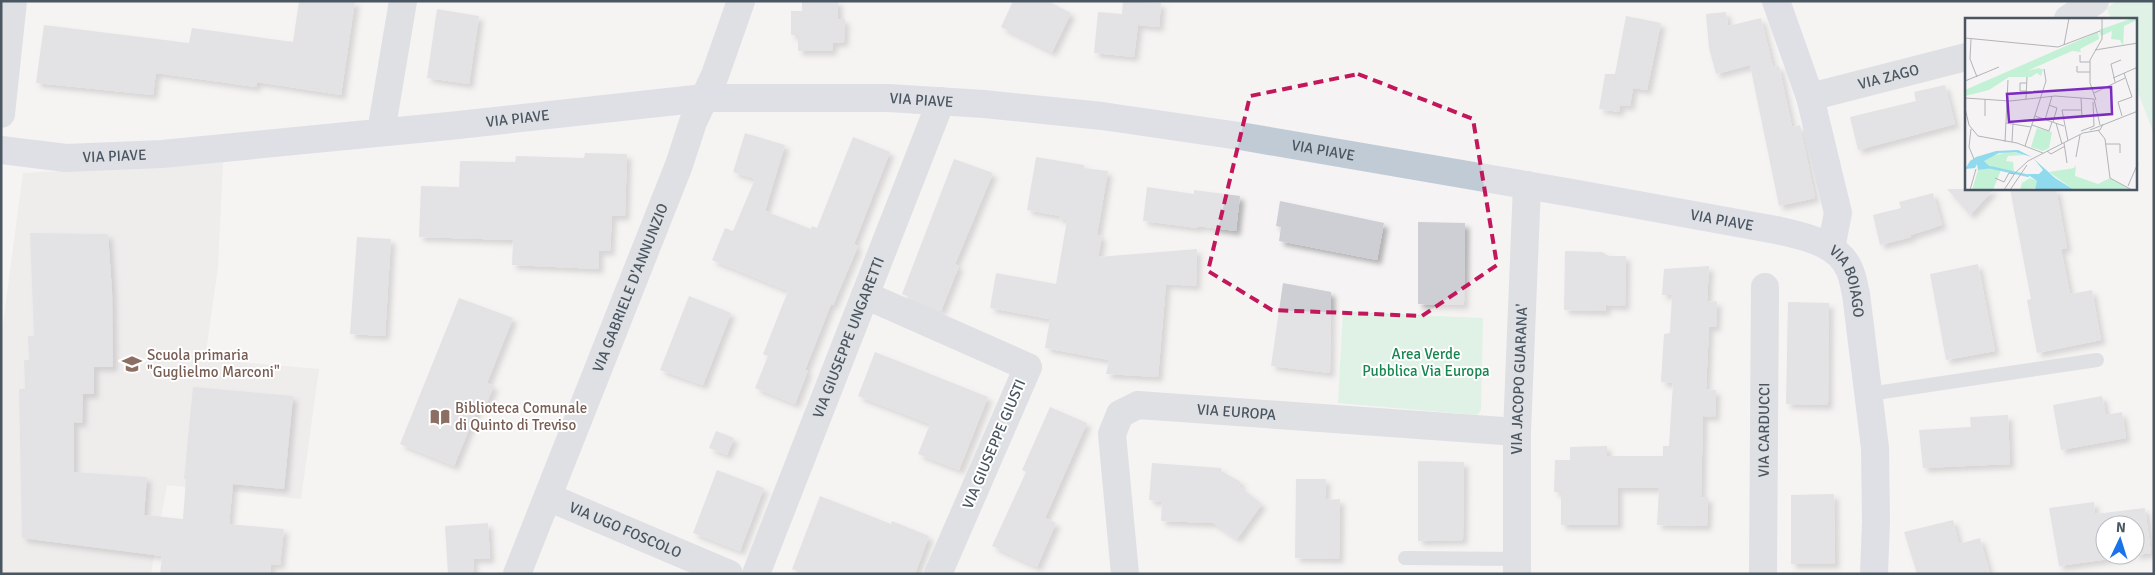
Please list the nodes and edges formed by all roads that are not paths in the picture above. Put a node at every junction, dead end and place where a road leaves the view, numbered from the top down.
1 (13, 1) edge
2 (403, 1) edge
3 (741, 1) edge
4 (1776, 1) edge
5 (2095, 1) edge
6 (2070, 18) edge
7 (6, 34) edge
8 (1965, 57) edge
9 (1810, 97) junction
10 (704, 98) junction
11 (941, 101) junction
12 (1, 114) edge
13 (381, 132) junction
14 (1, 150) edge
15 (1527, 185) junction
16 (1831, 248) junction
17 (1764, 287) dead end
18 (865, 295) junction
19 (2097, 360) dead end
20 (1869, 394) junction
21 (1517, 432) junction
22 (548, 497) junction
23 (1405, 558) dead end
24 (1517, 566) edge
25 (517, 574) edge
26 (729, 574) edge
27 (756, 574) edge
28 (938, 574) edge
29 (1125, 574) edge
30 (1763, 574) edge
31 (1874, 574) edge

1 - 7 street
2 - 13 street
3 - 10 street, VIA GABRIELE D'ANNUNZIO
4 - 9 main road, VIA BOIAGO
5 - 6 street
7 - 12 street
8 - 9 street, VIA ZAGO
9 - 16 main road, VIA BOIAGO
10 - 11 main road, VIA PIAVE
10 - 13 main road, VIA PIAVE
10 - 22 street, VIA GABRIELE D'ANNUNZIO
11 - 15 main road, VIA PIAVE
11 - 18 street, VIA GIUSEPPE UNGARETTI
13 - 14 main road, VIA PIAVE
15 - 16 main road, VIA PIAVE
15 - 21 street, VIA JACOPO GUARANA'
16 - 20 main road, VIA BOIAGO
17 - 30 street, VIA CARDUCCI
18 - 27 street, VIA GIUSEPPE UNGARETTI
18 - 28 street, VIA GIUSEPPE GIUSTI
19 - 20 lane
20 - 31 main road, VIA BOIAGO
21 - 24 street, VIA JACOPO GUARANA'
21 - 29 street, VIA EUROPA
22 - 25 street, VIA GABRIELE D'ANNUNZIO
22 - 26 street, VIA UGO FOSCOLO
23 - 24 lane

